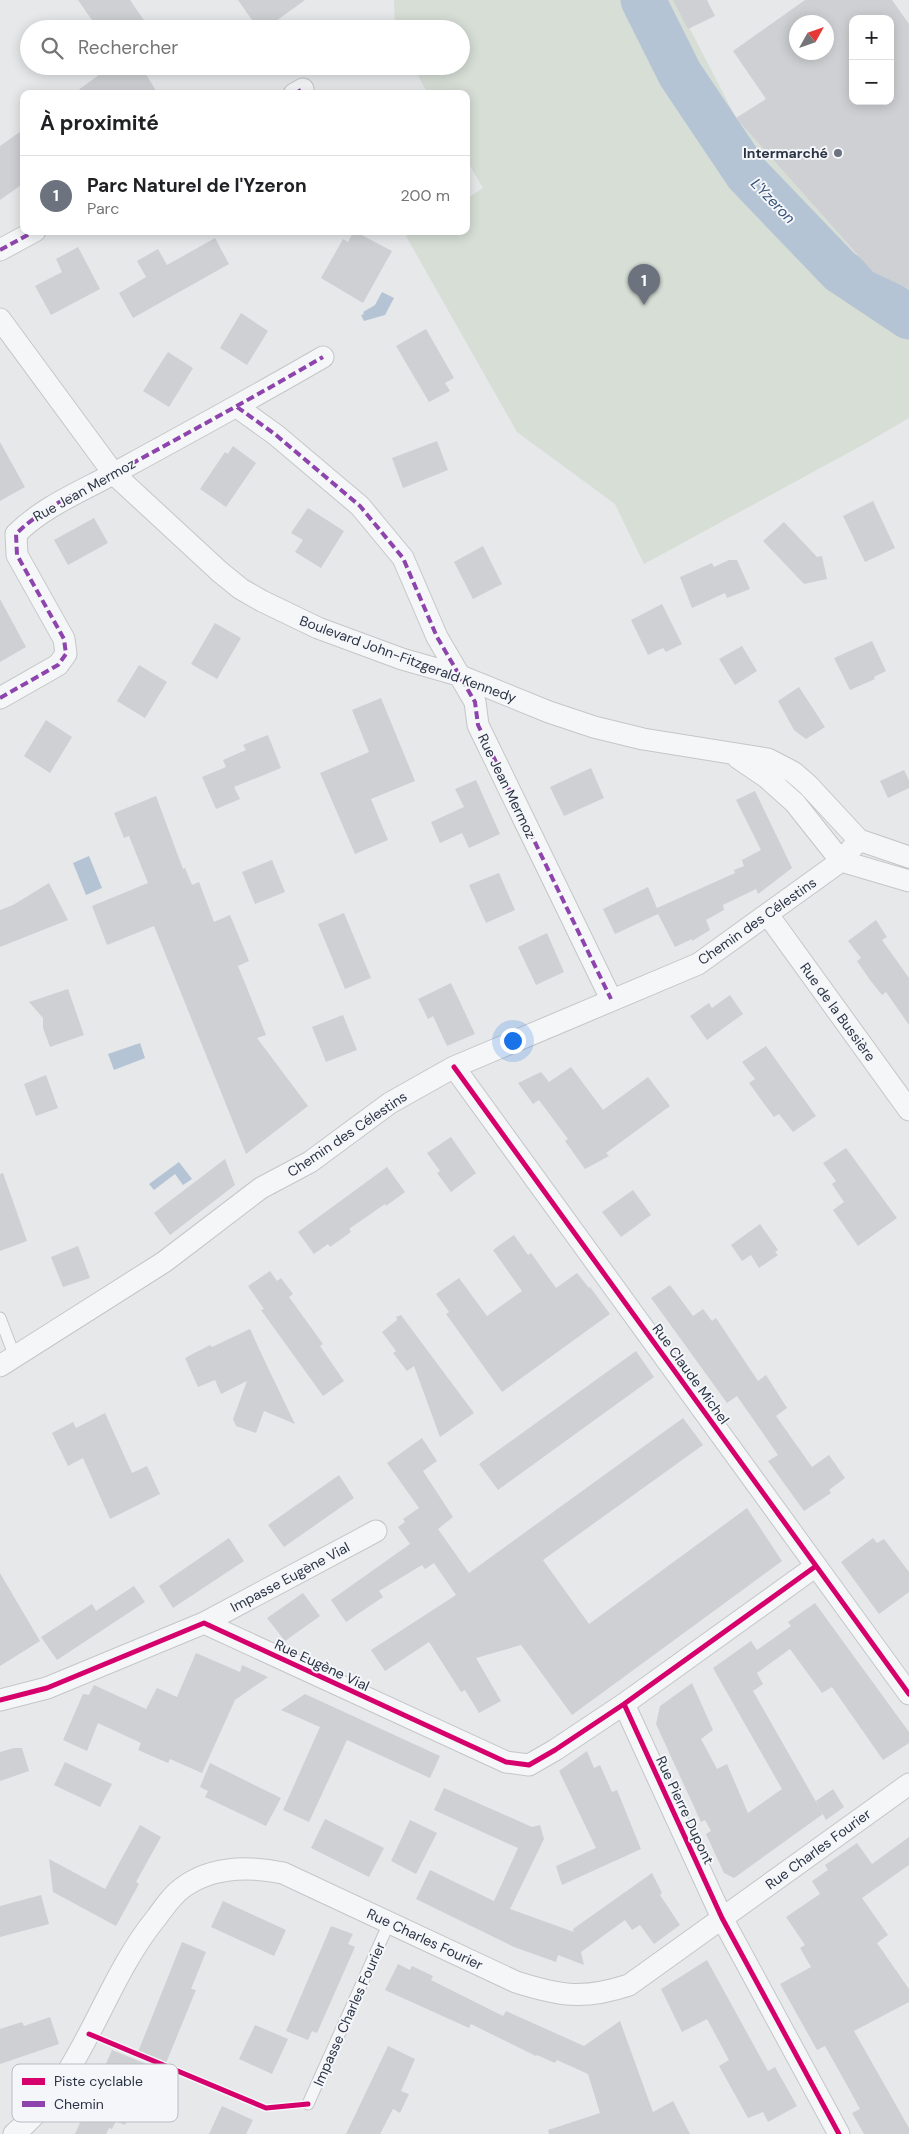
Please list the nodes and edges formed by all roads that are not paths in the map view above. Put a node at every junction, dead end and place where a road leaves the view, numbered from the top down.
1 (27, 235) edge
2 (0, 250) edge
3 (0, 319) edge
4 (323, 357) dead end
5 (237, 407) junction
6 (114, 474) junction
7 (458, 675) junction
8 (0, 698) edge
9 (729, 752) junction
10 (860, 840) junction
11 (909, 857) edge
12 (841, 861) junction
13 (909, 881) edge
14 (768, 915) junction
15 (612, 1000) junction
16 (454, 1067) junction
17 (909, 1110) edge
18 (0, 1318) edge
19 (7, 1362) edge
20 (376, 1531) dead end
21 (816, 1566) junction
22 (204, 1623) junction
23 (909, 1694) edge
24 (0, 1700) edge
25 (624, 1704) junction
26 (909, 1784) edge
27 (722, 1918) junction
28 (389, 1923) junction
29 (72, 2064) edge
30 (308, 2104) dead end
31 (28, 2122) edge
32 (14, 2134) edge
33 (839, 2134) edge

1 - 2 street
3 - 6 street, Boulevard John-Fitzgerald Kennedy
4 - 5 street, Rue Jean Mermoz
5 - 6 street, Rue Jean Mermoz
5 - 7 street, Rue Jean Mermoz
6 - 7 street, Boulevard John-Fitzgerald Kennedy
6 - 8 street, Rue Jean Mermoz
7 - 9 street, Boulevard John-Fitzgerald Kennedy
7 - 15 street, Rue Jean Mermoz
9 - 10 street, Boulevard John-Fitzgerald Kennedy
9 - 12 street, Boulevard John-Fitzgerald Kennedy
10 - 11 street
10 - 12 street, Chemin des Célestins
12 - 13 street
12 - 14 street, Chemin des Célestins
14 - 15 street, Chemin des Célestins
14 - 17 street, Rue de la Bussière
15 - 16 street, Chemin des Célestins
16 - 19 street, Chemin des Célestins
16 - 21 street, Rue Claude Michel
18 - 19 lane
20 - 22 street, Impasse Eugène Vial
21 - 23 street, Rue Claude Michel
21 - 25 street
22 - 24 street
22 - 25 street, Rue Eugène Vial
25 - 27 street, Rue Pierre Dupont
26 - 27 street, Rue Charles Fourier
27 - 28 street, Rue Charles Fourier
27 - 33 street, Rue Pierre Dupont
28 - 29 street, Rue Charles Fourier
28 - 30 lane, Impasse Charles Fourier
31 - 32 street, Rue Charles Fourier

